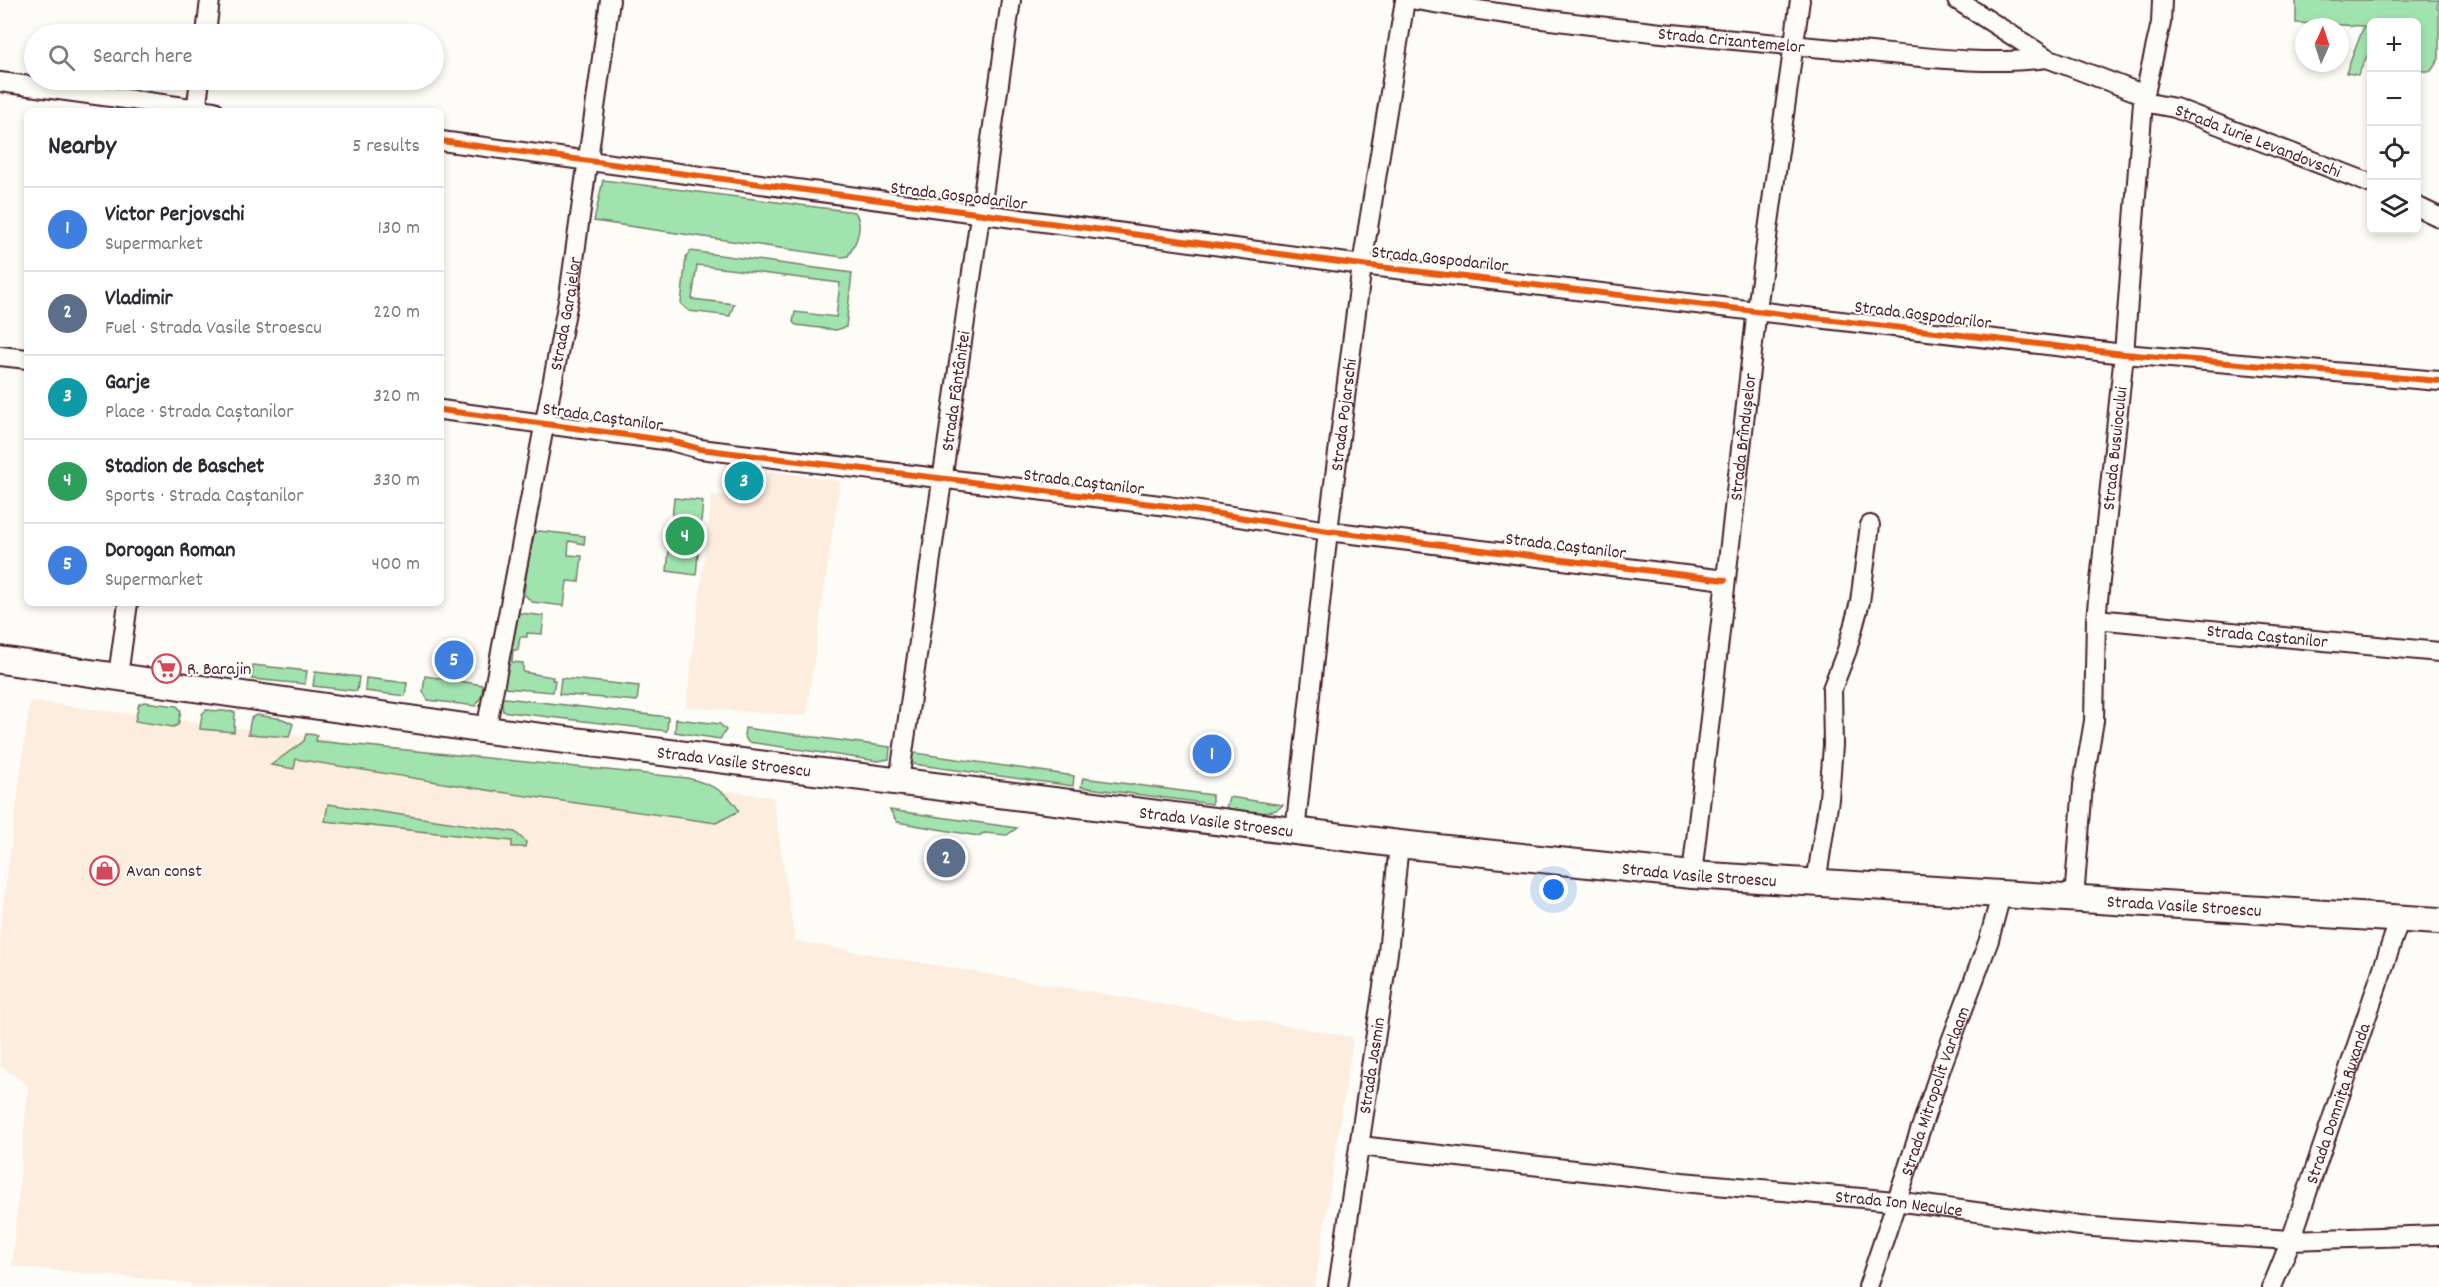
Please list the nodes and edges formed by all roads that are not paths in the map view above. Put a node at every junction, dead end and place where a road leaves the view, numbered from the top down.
1 (210, 0) edge
2 (610, 0) edge
3 (1011, 0) edge
4 (1405, 0) edge
5 (1416, 0) edge
6 (1800, 0) edge
7 (1958, 0) edge
8 (2162, 0) edge
9 (207, 24) edge
10 (1793, 45) junction
11 (2047, 58) junction
12 (0, 82) edge
13 (24, 85) edge
14 (58, 90) edge
15 (201, 90) edge
16 (2144, 98) junction
17 (188, 108) edge
18 (202, 108) edge
19 (444, 141) edge
20 (588, 161) junction
21 (2367, 182) edge
22 (2421, 208) edge
23 (980, 212) junction
24 (2439, 217) edge
25 (1362, 265) junction
26 (1757, 309) junction
27 (2124, 354) junction
28 (0, 356) edge
29 (24, 359) edge
30 (2439, 381) edge
31 (444, 410) edge
32 (545, 422) junction
33 (941, 480) junction
34 (1870, 525) dead end
35 (1328, 531) junction
36 (1725, 580) junction
37 (128, 606) edge
38 (2096, 619) junction
39 (2439, 652) edge
40 (0, 660) edge
41 (118, 676) junction
42 (486, 730) junction
43 (898, 780) junction
44 (1295, 832) junction
45 (1399, 844) junction
46 (1692, 875) junction
47 (1816, 883) junction
48 (2001, 895) junction
49 (2074, 899) junction
50 (2400, 918) junction
51 (2439, 921) edge
52 (1360, 1146) junction
53 (1895, 1201) junction
54 (2439, 1235) edge
55 (2291, 1240) junction
56 (1338, 1287) edge
57 (1868, 1287) edge
58 (2272, 1287) edge

1 - 9 street
2 - 20 street, Strada Garajelor
3 - 23 street, Strada Fântâniței
4 - 25 street, Strada Pojarschi
5 - 10 street, Strada Crizantemelor
6 - 10 street, Strada Brîndușelor
7 - 11 street, Strada Iurie Levandovschi
8 - 16 street, Strada Busuiocului
10 - 11 street, Strada Crizantemelor
10 - 26 street, Strada Brîndușelor
11 - 16 street, Strada Iurie Levandovschi
12 - 13 street
14 - 17 street
15 - 18 street
16 - 21 street, Strada Iurie Levandovschi
16 - 27 street, Strada Busuiocului
19 - 20 street, Strada Gospodarilor
20 - 23 street, Strada Gospodarilor
20 - 32 street, Strada Garajelor
22 - 24 street
23 - 25 street, Strada Gospodarilor
23 - 33 street, Strada Fântâniței
25 - 26 street, Strada Gospodarilor
25 - 35 street, Strada Pojarschi
26 - 27 street, Strada Gospodarilor
26 - 36 street, Strada Brîndușelor
27 - 30 street, Strada Gospodarilor
27 - 38 street, Strada Busuiocului
28 - 29 street
31 - 32 street, Strada Caștanilor
32 - 33 street, Strada Caștanilor
32 - 42 street, Strada Garajelor
33 - 35 street, Strada Caștanilor
33 - 43 street, Strada Fântâniței
34 - 47 street
35 - 36 street, Strada Caștanilor
35 - 44 street, Strada Pojarschi
36 - 46 street, Strada Brîndușelor
37 - 41 street
38 - 39 street, Strada Caștanilor
38 - 49 street, Strada Busuiocului
40 - 41 main road, Strada Vasile Stroescu
41 - 42 main road, Strada Vasile Stroescu
42 - 43 main road, Strada Vasile Stroescu
43 - 44 main road, Strada Vasile Stroescu
44 - 45 main road, Strada Vasile Stroescu
45 - 46 main road, Strada Vasile Stroescu
45 - 52 street, Strada Jasmin
46 - 47 main road, Strada Vasile Stroescu
47 - 48 main road, Strada Vasile Stroescu
48 - 49 main road, Strada Vasile Stroescu
48 - 53 street, Strada Mitropolit Varlaam
49 - 50 main road, Strada Vasile Stroescu
50 - 51 main road, Strada Vasile Stroescu
50 - 55 street, Strada Domnița Ruxanda
52 - 53 street, Strada Ion Neculce
52 - 56 street, Strada Jasmin
53 - 55 street, Strada Ion Neculce
53 - 57 street, Strada Mitropolit Varlaam
54 - 55 street, Strada Ion Neculce
55 - 58 street, Strada Domnița Ruxanda

